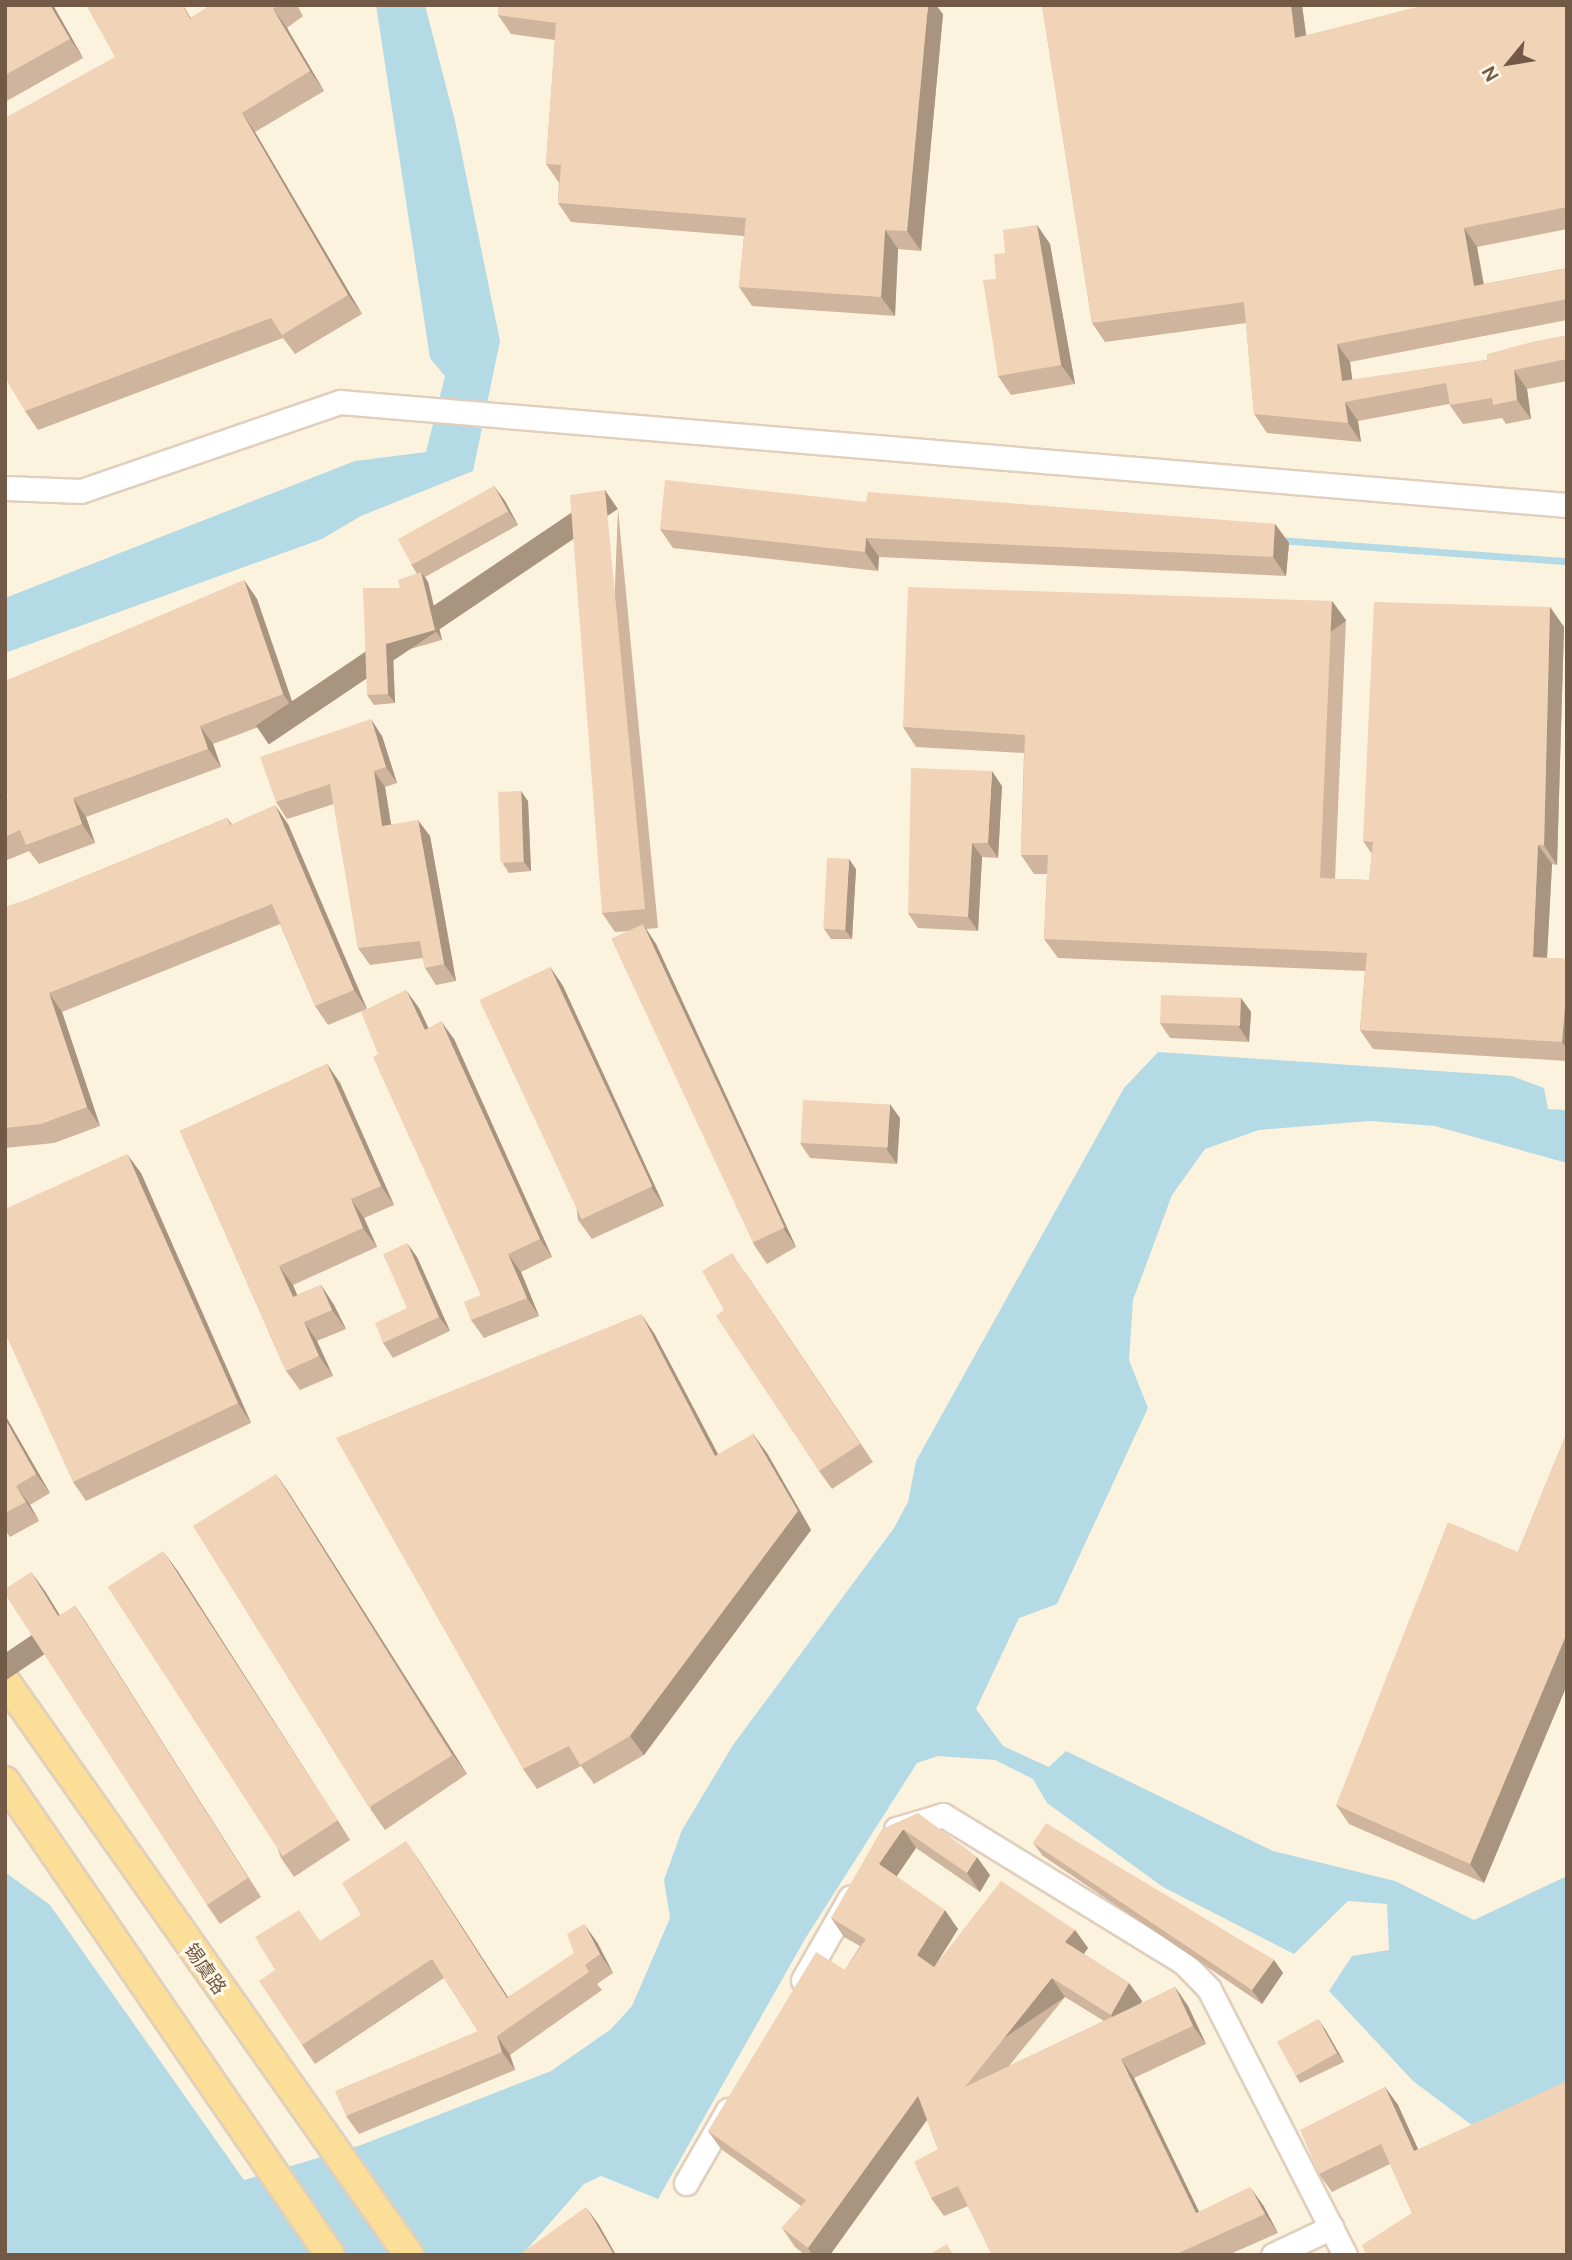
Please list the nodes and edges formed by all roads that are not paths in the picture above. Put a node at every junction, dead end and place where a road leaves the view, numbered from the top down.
1 (5, 488) edge
2 (1567, 505) edge
3 (5, 1681) edge
4 (12, 1791) edge
5 (878, 1849) edge
6 (865, 1872) edge
7 (789, 2004) edge
8 (741, 2087) edge
9 (686, 2183) dead end
10 (1332, 2227) junction
11 (330, 2255) edge
12 (409, 2255) edge
13 (1273, 2255) edge
14 (1345, 2255) edge

1 - 2 street
3 - 12 main road, 锡虞路
4 - 11 main road
5 - 10 street
6 - 7 street
8 - 9 street
10 - 13 street
10 - 14 street

